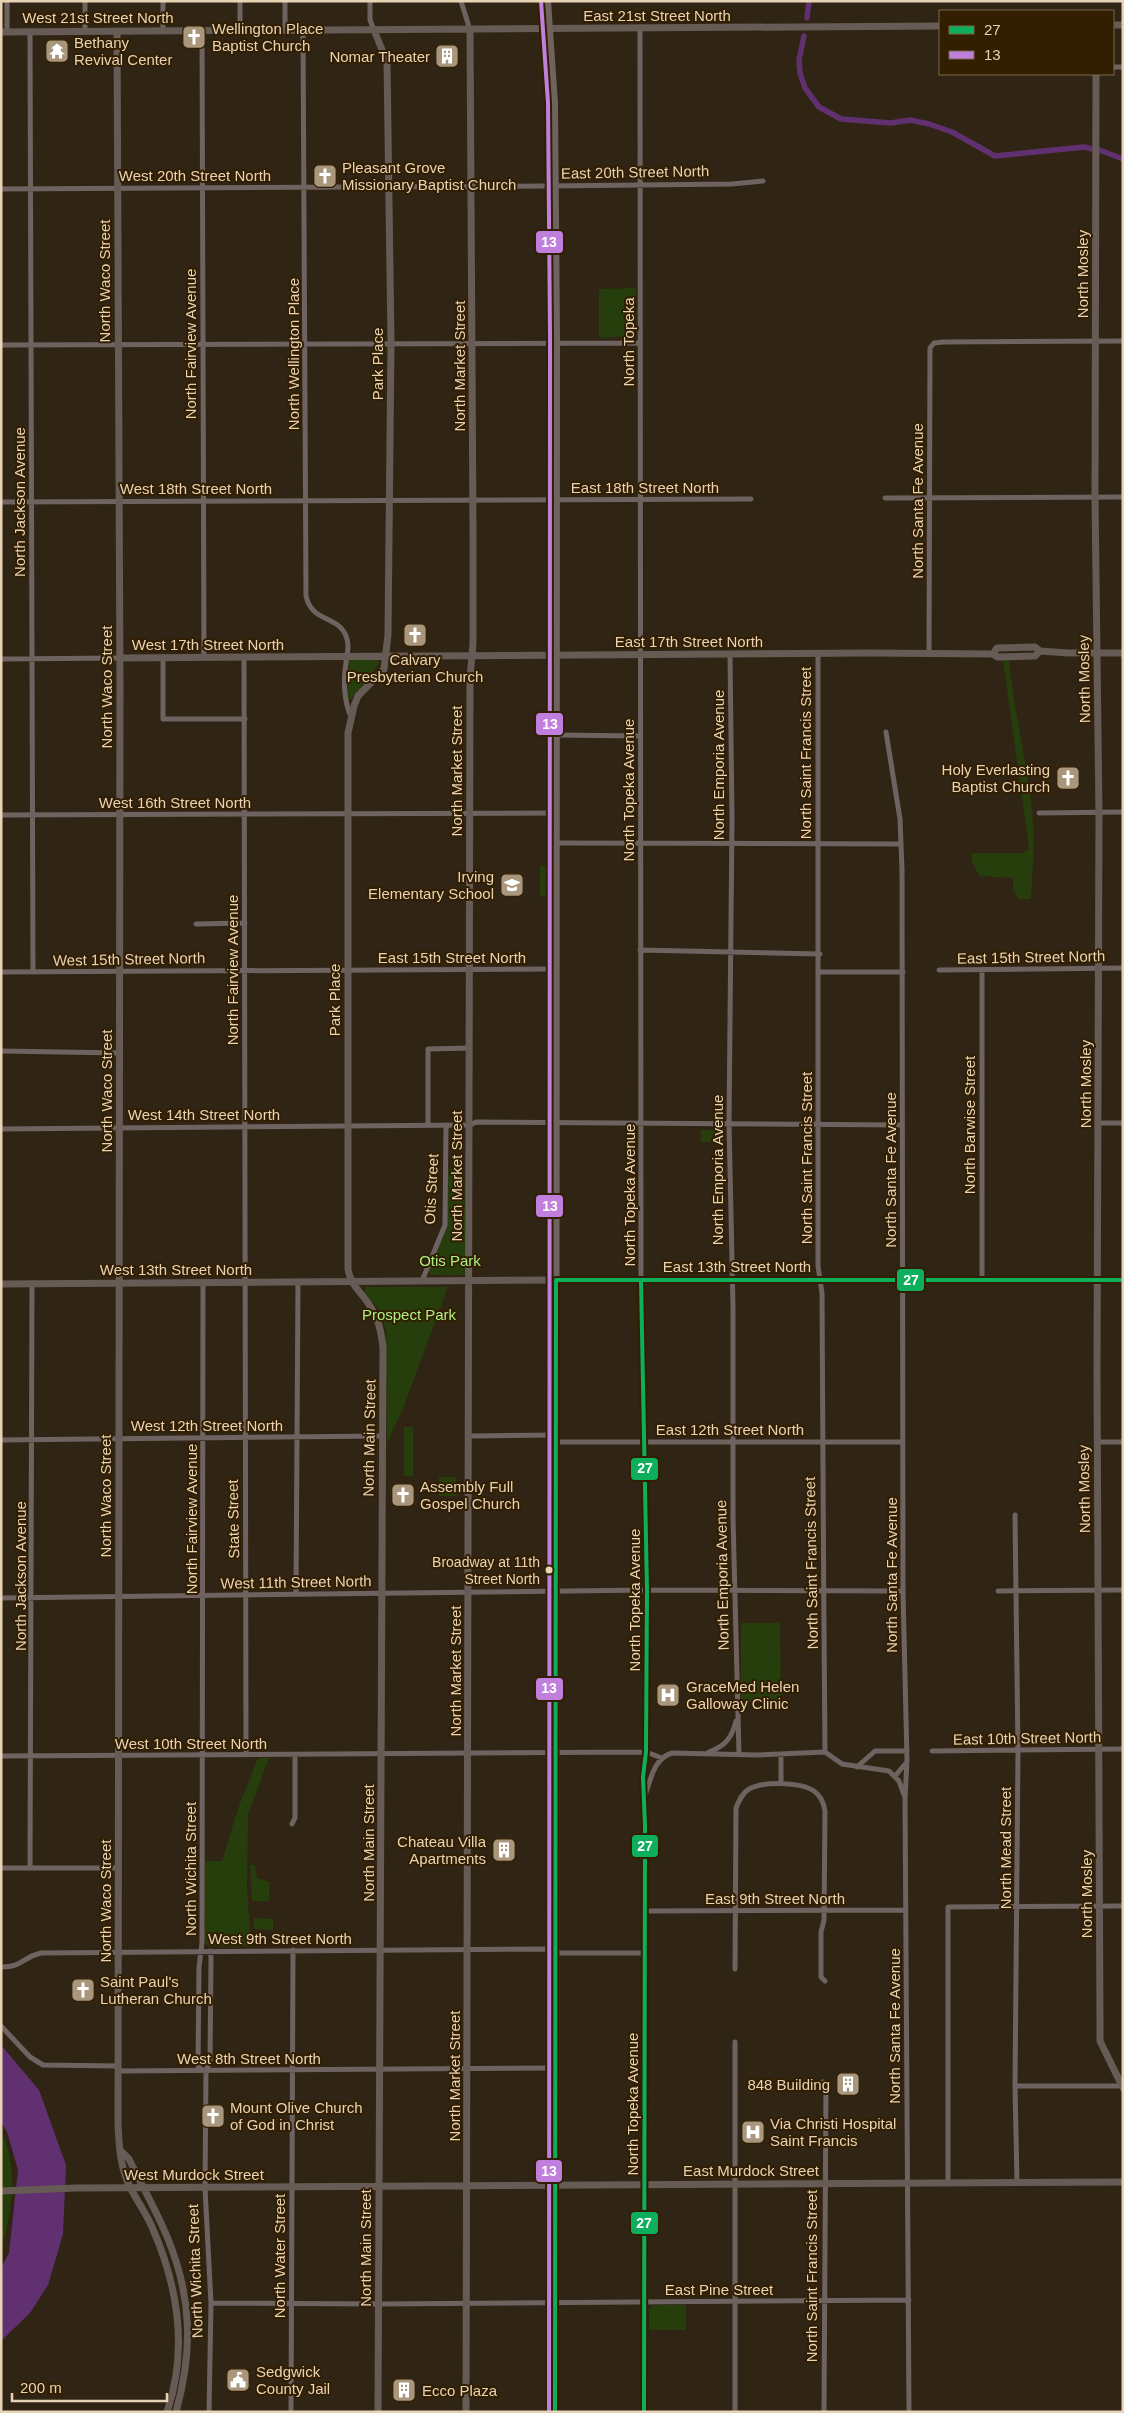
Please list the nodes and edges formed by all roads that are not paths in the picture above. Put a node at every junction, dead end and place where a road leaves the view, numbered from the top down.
1 (7, 1) edge
2 (85, 1) edge
3 (164, 1) edge
4 (240, 1) edge
5 (285, 1) edge
6 (370, 1) edge
7 (461, 1) edge
8 (547, 1) edge
9 (939, 26) edge
10 (549, 28) junction
11 (640, 29) junction
12 (164, 30) junction
13 (202, 30) junction
14 (240, 30) junction
15 (285, 30) junction
16 (303, 30) junction
17 (374, 30) junction
18 (470, 30) junction
19 (85, 31) junction
20 (117, 31) junction
21 (4, 32) edge
22 (30, 32) junction
23 (1096, 75) edge
24 (763, 181) dead end
25 (639, 185) junction
26 (555, 186) junction
27 (304, 187) junction
28 (388, 187) junction
29 (472, 187) junction
30 (31, 188) junction
31 (118, 188) junction
32 (202, 188) junction
33 (1, 189) edge
34 (1096, 341) junction
35 (1123, 341) edge
36 (391, 342) junction
37 (472, 342) junction
38 (556, 342) junction
39 (305, 343) junction
40 (640, 343) junction
41 (117, 344) junction
42 (202, 344) junction
43 (1, 345) edge
44 (31, 345) junction
45 (1095, 497) junction
46 (1123, 497) edge
47 (885, 498) dead end
48 (930, 498) junction
49 (390, 499) junction
50 (473, 499) junction
51 (556, 499) junction
52 (641, 499) junction
53 (751, 499) dead end
54 (306, 500) junction
55 (118, 501) junction
56 (203, 501) junction
57 (1, 502) edge
58 (32, 502) junction
59 (1098, 653) junction
60 (1123, 653) edge
61 (730, 654) junction
62 (818, 654) junction
63 (929, 654) junction
64 (556, 655) junction
65 (642, 655) junction
66 (386, 656) junction
67 (472, 656) junction
68 (244, 657) junction
69 (348, 657) junction
70 (120, 658) junction
71 (163, 658) junction
72 (204, 658) junction
73 (1, 659) edge
74 (32, 659) junction
75 (352, 718) junction
76 (245, 719) junction
77 (886, 732) dead end
78 (556, 735) junction
79 (641, 736) junction
80 (1039, 812) dead end
81 (1123, 812) edge
82 (348, 813) junction
83 (470, 813) junction
84 (556, 813) junction
85 (1099, 813) junction
86 (244, 814) junction
87 (33, 815) junction
88 (120, 815) junction
89 (1, 816) edge
90 (640, 842) junction
91 (556, 843) junction
92 (816, 844) junction
93 (900, 844) junction
94 (731, 845) junction
95 (245, 923) junction
96 (196, 924) dead end
97 (640, 950) junction
98 (730, 951) junction
99 (820, 954) junction
100 (470, 968) junction
101 (1099, 968) junction
102 (1123, 968) edge
103 (556, 969) junction
104 (245, 970) junction
105 (348, 970) junction
106 (939, 970) dead end
107 (982, 970) junction
108 (1, 972) edge
109 (33, 972) junction
110 (120, 972) junction
111 (820, 972) junction
112 (903, 972) junction
113 (470, 1048) junction
114 (1, 1051) edge
115 (120, 1053) junction
116 (556, 1122) junction
117 (642, 1123) junction
118 (1098, 1123) junction
119 (1123, 1123) edge
120 (729, 1124) junction
121 (428, 1125) junction
122 (446, 1125) junction
123 (470, 1125) junction
124 (819, 1125) junction
125 (902, 1125) junction
126 (245, 1126) junction
127 (347, 1126) junction
128 (120, 1128) junction
129 (1, 1129) edge
130 (556, 1280) junction
131 (640, 1280) junction
132 (732, 1280) junction
133 (820, 1280) junction
134 (903, 1280) junction
135 (982, 1280) junction
136 (1098, 1280) junction
137 (1123, 1280) edge
138 (422, 1281) junction
139 (469, 1281) junction
140 (245, 1282) junction
141 (298, 1282) junction
142 (119, 1283) junction
143 (203, 1283) junction
144 (352, 1283) junction
145 (1, 1284) edge
146 (32, 1284) junction
147 (382, 1436) junction
148 (468, 1436) junction
149 (244, 1437) junction
150 (297, 1437) junction
151 (119, 1438) junction
152 (204, 1438) junction
153 (557, 1438) junction
154 (32, 1439) junction
155 (1, 1440) edge
156 (644, 1441) junction
157 (733, 1442) junction
158 (822, 1442) junction
159 (903, 1442) junction
160 (1098, 1442) junction
161 (1123, 1442) edge
162 (1015, 1515) dead end
163 (647, 1590) junction
164 (734, 1590) junction
165 (1099, 1590) junction
166 (1123, 1590) edge
167 (557, 1591) junction
168 (825, 1591) junction
169 (903, 1591) junction
170 (998, 1591) dead end
171 (1015, 1591) junction
172 (468, 1592) junction
173 (382, 1593) junction
174 (296, 1594) junction
175 (246, 1595) junction
176 (204, 1596) junction
177 (119, 1597) junction
178 (1, 1598) edge
179 (32, 1598) junction
180 (737, 1716) junction
181 (1123, 1749) edge
182 (1100, 1750) junction
183 (906, 1751) junction
184 (932, 1751) dead end
185 (1018, 1751) junction
186 (646, 1752) junction
187 (825, 1752) junction
188 (557, 1753) junction
189 (468, 1754) junction
190 (704, 1754) junction
191 (739, 1754) junction
192 (781, 1754) junction
193 (119, 1755) junction
194 (203, 1755) junction
195 (246, 1755) junction
196 (296, 1755) junction
197 (382, 1755) junction
198 (1, 1756) edge
199 (31, 1756) junction
200 (662, 1758) junction
201 (907, 1760) junction
202 (856, 1767) junction
203 (896, 1776) junction
204 (780, 1784) junction
205 (644, 1796) junction
206 (905, 1799) junction
207 (292, 1824) dead end
208 (1, 1868) edge
209 (30, 1868) junction
210 (119, 1868) junction
211 (1017, 1906) junction
212 (1100, 1906) junction
213 (1123, 1906) edge
214 (824, 1910) junction
215 (906, 1910) junction
216 (645, 1911) junction
217 (735, 1911) junction
218 (468, 1949) junction
219 (293, 1950) junction
220 (380, 1950) junction
221 (119, 1951) junction
222 (202, 1951) junction
223 (210, 1951) junction
224 (556, 1951) junction
225 (645, 1953) junction
226 (1, 1967) edge
227 (735, 1969) dead end
228 (825, 1981) dead end
229 (1, 2026) edge
230 (735, 2042) dead end
231 (556, 2068) junction
232 (118, 2069) junction
233 (467, 2069) junction
234 (204, 2070) junction
235 (293, 2070) junction
236 (380, 2070) junction
237 (823, 2082) dead end
238 (1015, 2086) junction
239 (1122, 2087) edge
240 (122, 2152) junction
241 (1017, 2182) junction
242 (1123, 2182) edge
243 (907, 2183) junction
244 (948, 2183) junction
245 (735, 2184) junction
246 (824, 2184) junction
247 (645, 2185) junction
248 (467, 2186) junction
249 (555, 2186) junction
250 (143, 2187) junction
251 (379, 2187) junction
252 (130, 2188) junction
253 (205, 2188) junction
254 (292, 2188) junction
255 (4, 2190) edge
256 (824, 2300) junction
257 (909, 2300) junction
258 (735, 2301) junction
259 (644, 2302) junction
260 (211, 2303) junction
261 (292, 2303) junction
262 (555, 2303) junction
263 (379, 2304) junction
264 (466, 2304) junction
265 (167, 2412) edge
266 (176, 2412) edge
267 (209, 2412) edge
268 (291, 2412) edge
269 (378, 2412) edge
270 (466, 2412) edge
271 (555, 2412) edge
272 (644, 2412) edge
273 (735, 2412) edge
274 (824, 2412) edge
275 (909, 2412) edge

1 - 21 street
2 - 19 street
3 - 12 street
4 - 14 street
5 - 15 street
6 - 17 street, Park Place
7 - 18 street, North Market Street
8 - 10 main road
9 - 11 street, East 21st Street North
10 - 11 street, East 21st Street North
10 - 18 street, East 21st Street North
10 - 26 main road
11 - 25 street, North Topeka
12 - 13 street, West 21st Street North
12 - 20 street, West 21st Street North
13 - 14 street, West 21st Street North
13 - 32 street, North Fairview Avenue
14 - 15 street, West 21st Street North
15 - 16 street, West 21st Street North
16 - 17 street, West 21st Street North
16 - 27 street, North Wellington Place
17 - 18 street, East 21st Street North
17 - 28 street, Park Place
18 - 29 street, North Market Street
19 - 20 street, West 21st Street North
19 - 22 street, West 21st Street North
20 - 31 street, North Waco Street
21 - 22 street, West 21st Street North
22 - 30 street, North Jackson Avenue
23 - 34 street, North Mosley
24 - 25 street, East 20th Street North
25 - 26 street, East 20th Street North
25 - 40 street, North Topeka
26 - 29 street, East 20th Street North
26 - 38 main road
27 - 28 street, West 20th Street North
27 - 32 street, West 20th Street North
27 - 39 street, North Wellington Place
28 - 29 street, East 20th Street North
28 - 36 street, Park Place
29 - 37 street, North Market Street
30 - 31 street, West 20th Street North
30 - 33 street, West 20th Street North
30 - 44 street, North Jackson Avenue
31 - 32 street, West 20th Street North
31 - 41 street, North Waco Street
32 - 42 street, North Fairview Avenue
34 - 35 street
34 - 45 street, North Mosley
34 - 48 street, North Santa Fe Avenue
36 - 37 street
36 - 39 street
36 - 49 street, Park Place
37 - 38 street
37 - 50 street, North Market Street
38 - 40 street
38 - 51 main road
39 - 42 street
39 - 54 street, North Wellington Place
40 - 52 street, North Topeka
41 - 42 street
41 - 44 street
41 - 55 street, North Waco Street
42 - 56 street, North Fairview Avenue
43 - 44 street
44 - 58 street, North Jackson Avenue
45 - 46 street
45 - 48 street
45 - 59 street, North Mosley
47 - 48 street
48 - 63 street, North Santa Fe Avenue
49 - 50 street, East 18th Street North
49 - 54 street, West 18th Street North
49 - 66 street, Park Place
50 - 51 street, East 18th Street North
50 - 67 street, North Market Street
51 - 52 street, East 18th Street North
51 - 64 main road
52 - 53 street, East 18th Street North
52 - 65 street, North Topeka
54 - 56 street, West 18th Street North
54 - 69 street, North Wellington Place
55 - 56 street, West 18th Street North
55 - 58 street, West 18th Street North
55 - 70 street, North Waco Street
56 - 72 street, North Fairview Avenue
57 - 58 street, West 18th Street North
58 - 74 street, North Jackson Avenue
59 - 60 street, East 17th Street North
59 - 63 street, East 17th Street North
59 - 85 street, North Mosley
61 - 62 street, East 17th Street North
61 - 65 street, East 17th Street North
61 - 94 street, North Emporia Avenue
62 - 63 street, East 17th Street North
62 - 92 street, North Saint Francis Street
64 - 65 street, East 17th Street North
64 - 67 street, East 17th Street North
64 - 78 main road
65 - 79 street, North Topeka Avenue
66 - 67 street, East 17th Street North
66 - 69 street, West 17th Street North
66 - 75 street, Park Place
67 - 83 street, North Market Street
68 - 69 street, West 17th Street North
68 - 72 street, West 17th Street North
68 - 76 street, North Fairview Avenue
69 - 75 street, Park Place
70 - 71 street, West 17th Street North
70 - 74 street, West 17th Street North
70 - 88 street, North Waco Street
71 - 72 street, West 17th Street North
71 - 76 street
73 - 74 street, West 17th Street North
74 - 87 street, North Jackson Avenue
75 - 82 street, Park Place
76 - 86 street, North Fairview Avenue
77 - 93 street, North Santa Fe Avenue
78 - 79 street
78 - 84 main road
79 - 90 street, North Topeka Avenue
80 - 85 street
81 - 85 street
82 - 83 street, West 16th Street North
82 - 86 street, West 16th Street North
82 - 105 street, Park Place
83 - 84 street, West 16th Street North
83 - 100 street, North Market Street
84 - 91 main road
85 - 101 street, North Mosley
86 - 88 street, West 16th Street North
86 - 95 street, North Fairview Avenue
87 - 88 street, West 16th Street North
87 - 89 street, West 16th Street North
87 - 109 street, North Jackson Avenue
88 - 110 street, North Waco Street
90 - 91 street
90 - 94 street
90 - 97 street, North Topeka Avenue
91 - 103 main road
92 - 93 street
92 - 94 street
92 - 99 street, North Saint Francis Street
93 - 112 street, North Santa Fe Avenue
94 - 98 street, North Emporia Avenue
95 - 96 street
95 - 104 street, North Fairview Avenue
97 - 98 street
97 - 117 street, North Topeka Avenue
98 - 99 street
98 - 120 street, North Emporia Avenue
99 - 111 street, North Saint Francis Street
100 - 103 street, East 15th Street North
100 - 105 street, East 15th Street North
100 - 113 street, North Market Street
101 - 102 street, East 15th Street North
101 - 107 street, East 15th Street North
101 - 118 street, North Mosley
103 - 116 main road
104 - 105 street, West 15th Street North
104 - 110 street, West 15th Street North
104 - 126 street, North Fairview Avenue
105 - 127 street, Park Place
106 - 107 street, East 15th Street North
107 - 135 street, North Barwise Street
108 - 109 street, West 15th Street North
109 - 110 street, West 15th Street North
110 - 115 street, North Waco Street
111 - 112 street
111 - 124 street, North Saint Francis Street
112 - 125 street, North Santa Fe Avenue
113 - 121 street
113 - 123 street, North Market Street
114 - 115 street
115 - 128 street, North Waco Street
116 - 117 street, West 14th Street North
116 - 123 street, West 14th Street North
116 - 130 main road
117 - 120 street, West 14th Street North
117 - 131 street, North Topeka Avenue
118 - 119 street
118 - 136 street, North Mosley
120 - 124 street, West 14th Street North
120 - 132 street, North Emporia Avenue
121 - 122 street, West 14th Street North
121 - 127 street, West 14th Street North
122 - 123 street, West 14th Street North
122 - 138 street, Otis Street
123 - 139 street, North Market Street
124 - 125 street, West 14th Street North
124 - 133 street, North Saint Francis Street
125 - 134 street, North Santa Fe Avenue
126 - 127 street, West 14th Street North
126 - 128 street, West 14th Street North
126 - 140 street, North Fairview Avenue
127 - 144 street, Park Place
128 - 129 street, West 14th Street North
128 - 142 street, North Waco Street
130 - 131 street, East 13th Street North
130 - 139 street, East 13th Street North
130 - 153 main road
131 - 132 street, East 13th Street North
131 - 156 street, North Topeka Avenue
132 - 133 street, East 13th Street North
132 - 157 street, North Emporia Avenue
133 - 134 street, East 13th Street North
133 - 158 street, North Saint Francis Street
134 - 135 street, East 13th Street North
134 - 159 street, North Santa Fe Avenue
135 - 136 street, East 13th Street North
136 - 137 street, East 13th Street North
136 - 160 street, North Mosley
138 - 139 street, East 13th Street North
138 - 144 street, East 13th Street North
139 - 148 street, North Market Street
140 - 141 street, West 13th Street North
140 - 143 street, West 13th Street North
140 - 149 street, State Street
141 - 144 street, West 13th Street North
141 - 150 street
142 - 143 street, West 13th Street North
142 - 146 street, West 13th Street North
142 - 151 street, North Waco Street
143 - 152 street, North Fairview Avenue
144 - 147 street, North Main Street
145 - 146 street, West 13th Street North
146 - 154 street, North Jackson Avenue
147 - 150 street, West 12th Street North
147 - 173 street, North Main Street
148 - 153 street, East 12th Street North
148 - 172 street, North Market Street
149 - 150 street, West 12th Street North
149 - 152 street, West 12th Street North
149 - 175 street, State Street
150 - 174 street
151 - 152 street, West 12th Street North
151 - 154 street, West 12th Street North
151 - 177 street, North Waco Street
152 - 176 street, North Fairview Avenue
153 - 156 street, East 12th Street North
153 - 167 main road
154 - 155 street, West 12th Street North
154 - 179 street, North Jackson Avenue
156 - 157 street, East 12th Street North
156 - 163 street, North Topeka Avenue
157 - 158 street, East 12th Street North
157 - 164 street, North Emporia Avenue
158 - 159 street, East 12th Street North
158 - 168 street, North Saint Francis Street
159 - 169 street, North Santa Fe Avenue
160 - 161 street
160 - 165 street, North Mosley
162 - 171 street, North Mead Street
163 - 164 street, West 11th Street North
163 - 167 street, West 11th Street North
163 - 186 street, North Topeka Avenue
164 - 168 street, West 11th Street North
164 - 180 street, North Emporia Avenue
165 - 166 street
165 - 171 street
165 - 182 street, North Mosley
167 - 172 street, West 11th Street North
167 - 188 main road
168 - 169 street, West 11th Street North
168 - 187 street, North Saint Francis Street
169 - 183 street, North Santa Fe Avenue
170 - 171 street
171 - 185 street, North Mead Street
172 - 173 street, West 11th Street North
172 - 189 street, North Market Street
173 - 174 street, West 11th Street North
173 - 197 street, North Main Street
174 - 175 street, West 11th Street North
175 - 176 street, West 11th Street North
175 - 195 street, State Street
176 - 177 street, West 11th Street North
176 - 194 street, North Fairview Avenue
177 - 179 street, West 11th Street North
177 - 193 street, North Waco Street
178 - 179 street, West 11th Street North
179 - 199 street, North Jackson Avenue
180 - 190 street, North Emporia Avenue
180 - 191 street, North Emporia Avenue
181 - 182 street, East 10th Street North
182 - 185 street, East 10th Street North
182 - 212 street, North Mosley
183 - 201 street, North Santa Fe Avenue
183 - 202 street
184 - 185 street, East 10th Street North
185 - 211 street, North Mead Street
186 - 188 street
186 - 200 street
186 - 205 street, North Topeka Avenue
187 - 192 street
187 - 202 street
188 - 189 street
188 - 224 main road
189 - 197 street
189 - 218 street, North Market Street
190 - 191 street
190 - 200 street
191 - 192 street
192 - 204 street
193 - 194 street, West 10th Street North
193 - 199 street, West 10th Street North
193 - 210 street, North Waco Street
194 - 195 street, West 10th Street North
194 - 222 street, North Wichita Street
195 - 196 street, West 10th Street North
196 - 197 street, West 10th Street North
196 - 207 street
197 - 220 street, North Main Street
198 - 199 street, West 10th Street North
199 - 209 street, North Jackson Avenue
200 - 205 street, North Topeka Avenue
201 - 203 street
201 - 206 street, North Santa Fe Avenue
202 - 203 street
203 - 206 street
204 - 214 street
204 - 217 street
205 - 216 street, North Topeka Avenue
206 - 215 street, North Santa Fe Avenue
208 - 209 street
209 - 210 street
210 - 221 street, North Waco Street
211 - 212 street
211 - 238 street, North Mead Street
211 - 244 street
212 - 213 street
212 - 239 street, North Mosley
214 - 215 street, East 9th Street North
214 - 217 street, East 9th Street North
214 - 228 street
215 - 243 street, North Santa Fe Avenue
216 - 217 street, East 9th Street North
216 - 225 street, North Topeka Avenue
217 - 227 street
218 - 220 street
218 - 224 street
218 - 233 street, North Market Street
219 - 220 street, West 9th Street North
219 - 223 street, West 9th Street North
219 - 235 street, North Water Street
220 - 236 street, North Main Street
221 - 222 street, West 9th Street North
221 - 226 street, West 9th Street North
221 - 232 street, North Waco Street
222 - 223 street, West 9th Street North
222 - 234 street, North Wichita Street
223 - 234 street, North Wichita Street
224 - 225 street
224 - 231 main road
225 - 247 street, North Topeka Avenue
229 - 232 street, West 8th Street North
230 - 245 street
231 - 233 street, West 8th Street North
231 - 249 main road
232 - 234 street, West 8th Street North
232 - 240 street, North Waco Street
233 - 236 street, West 8th Street North
233 - 248 street, North Market Street
234 - 235 street, West 8th Street North
234 - 253 street, North Wichita Street
235 - 236 street, West 8th Street North
235 - 254 street, North Water Street
236 - 251 street, North Main Street
237 - 246 street, North Saint Francis Street
238 - 239 street
238 - 241 street, North Mead Street
240 - 250 street, North Waco Street
240 - 252 street, North Waco Street
241 - 242 street, East Murdock Street
241 - 244 street, East Murdock Street
243 - 244 street, East Murdock Street
243 - 246 street, East Murdock Street
243 - 257 street, North Santa Fe Avenue
245 - 246 street, East Murdock Street
245 - 247 street, East Murdock Street
245 - 258 street
246 - 256 street, North Saint Francis Street
247 - 249 street, East Murdock Street
247 - 259 street, North Topeka Avenue
248 - 249 street, East Murdock Street
248 - 251 street, East Murdock Street
248 - 264 street, North Market Street
249 - 262 main road
250 - 252 street, West Murdock Street
250 - 253 street, West Murdock Street
250 - 266 street, North Waco Street
251 - 254 street, West Murdock Street
251 - 263 street, North Main Street
252 - 255 street, West Murdock Street
252 - 265 street, North Waco Street
253 - 254 street, West Murdock Street
253 - 260 street, North Wichita Street
254 - 261 street, North Water Street
256 - 257 street, East Pine Street
256 - 258 street, East Pine Street
256 - 274 street, North Saint Francis Street
257 - 275 street, North Santa Fe Avenue
258 - 259 street, East Pine Street
258 - 273 street
259 - 262 street, East Pine Street
259 - 272 street, North Topeka Avenue
260 - 261 street, East Pine Street
260 - 267 street, North Wichita Street
261 - 263 street, East Pine Street
261 - 268 street, North Water Street
262 - 264 street, East Pine Street
262 - 271 main road
263 - 264 street, East Pine Street
263 - 269 street, North Main Street
264 - 270 street, North Market Street

